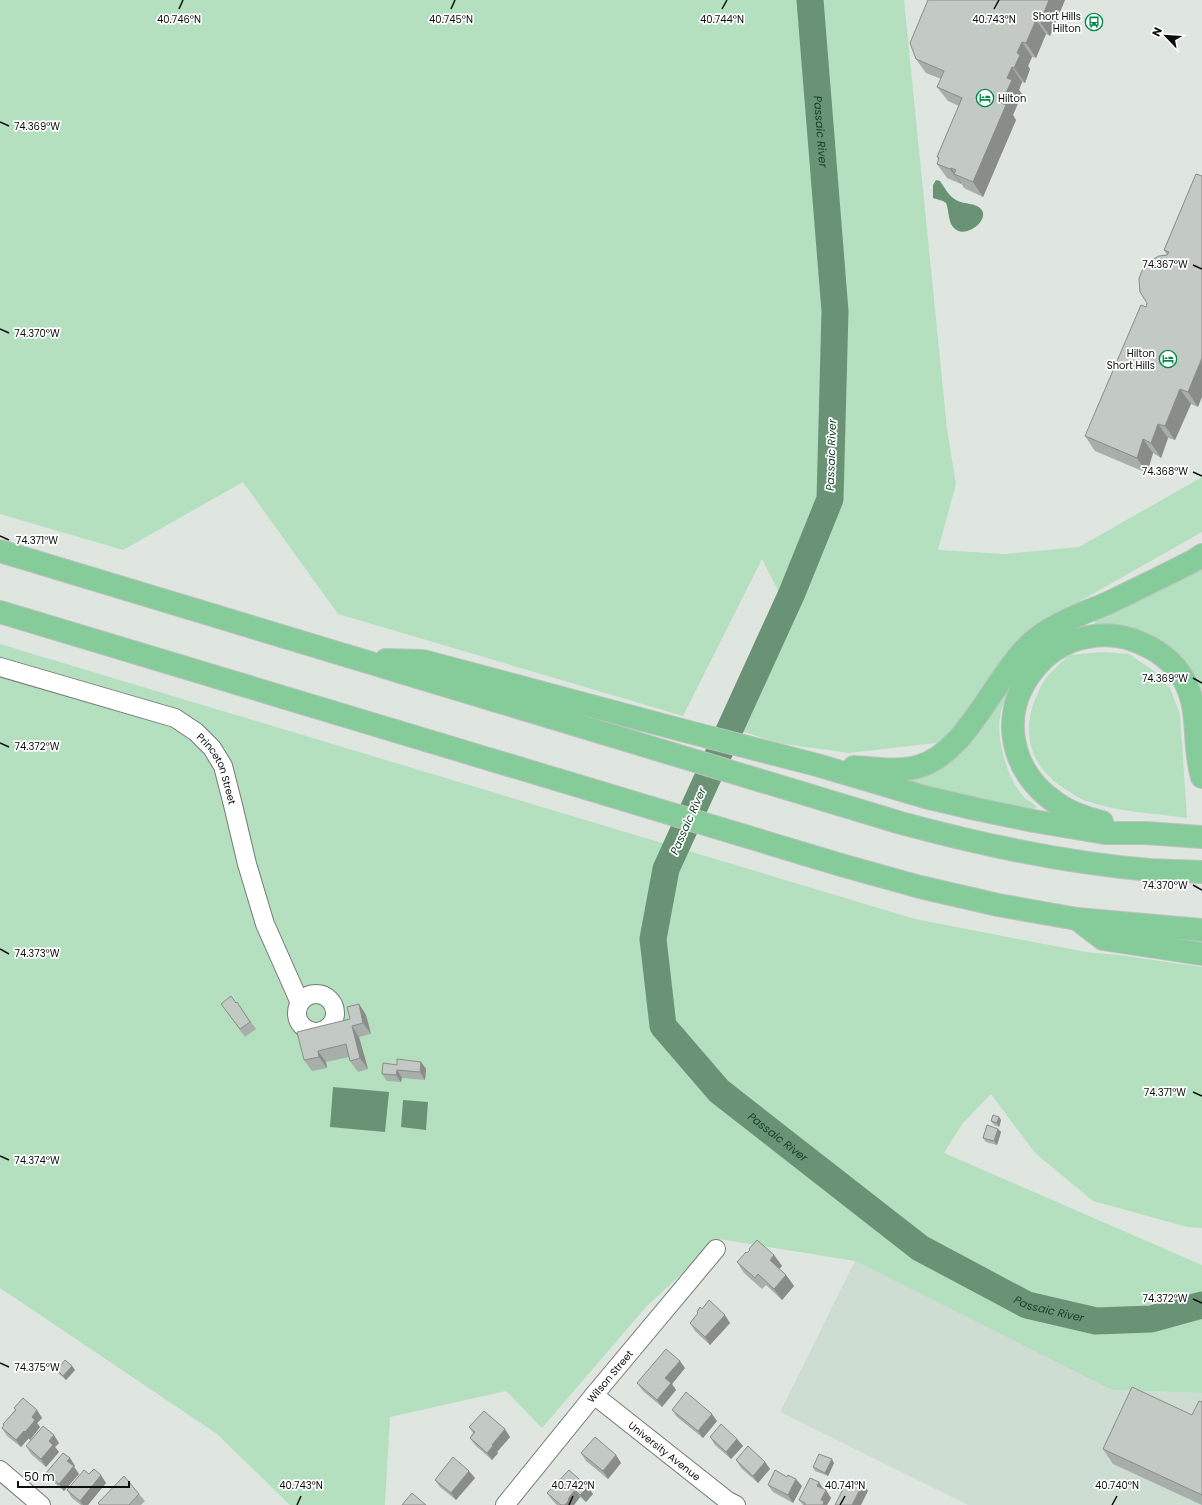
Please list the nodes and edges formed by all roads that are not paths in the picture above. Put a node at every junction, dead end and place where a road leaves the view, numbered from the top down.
1 (0, 551) edge
2 (1202, 555) edge
3 (0, 612) edge
4 (361, 660) junction
5 (0, 667) edge
6 (818, 765) junction
7 (1202, 777) edge
8 (1146, 833) junction
9 (1193, 836) edge
10 (1197, 872) edge
11 (1077, 919) junction
12 (1202, 930) edge
13 (1202, 954) edge
14 (300, 1003) dead end
15 (716, 1249) dead end
16 (594, 1395) junction
17 (0, 1470) edge
18 (730, 1504) edge
19 (40, 1505) edge
20 (505, 1505) edge

1 - 4 highway
2 - 6 highway
3 - 11 highway
4 - 6 highway
4 - 10 highway
5 - 14 street, Princeton Street
6 - 8 highway
7 - 8 highway
8 - 9 highway
11 - 12 highway
11 - 13 highway
15 - 16 street, Wilson Street
16 - 18 street, University Avenue
16 - 20 street, Wilson Street
17 - 19 street

